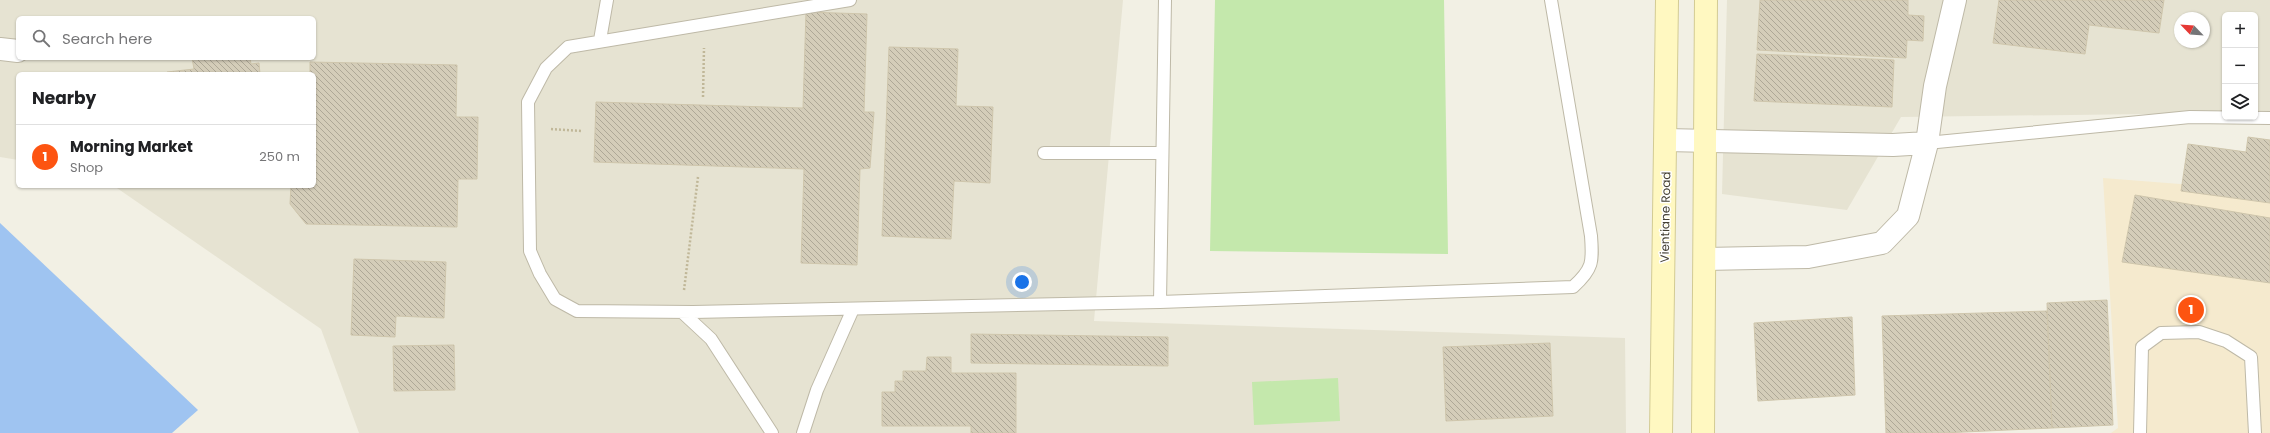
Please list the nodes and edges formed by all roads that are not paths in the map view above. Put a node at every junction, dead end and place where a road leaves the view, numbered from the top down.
1 (607, 0) edge
2 (850, 0) edge
3 (1165, 0) edge
4 (1551, 0) edge
5 (1667, 0) edge
6 (1706, 0) edge
7 (1955, 0) edge
8 (600, 40) junction
9 (0, 49) edge
10 (16, 51) edge
11 (2270, 118) edge
12 (1666, 140) junction
13 (1707, 142) junction
14 (1927, 143) junction
15 (1044, 153) dead end
16 (1162, 153) junction
17 (1705, 259) junction
18 (1160, 302) junction
19 (852, 309) junction
20 (682, 312) junction
21 (772, 433) edge
22 (803, 433) edge
23 (1661, 433) edge
24 (1703, 433) edge
25 (2140, 433) edge
26 (2255, 433) edge

1 - 8 lane
2 - 8 lane
3 - 16 lane
4 - 18 lane
5 - 12 main road, Vientiane Road
6 - 13 main road
7 - 14 street
8 - 20 lane
9 - 10 street
11 - 14 lane
12 - 13 street
12 - 23 main road, Vientiane Road
13 - 14 street
13 - 17 main road
14 - 17 street
15 - 16 lane
16 - 18 lane
17 - 24 main road
18 - 19 lane
19 - 20 lane
19 - 22 lane
20 - 21 lane
25 - 26 lane

